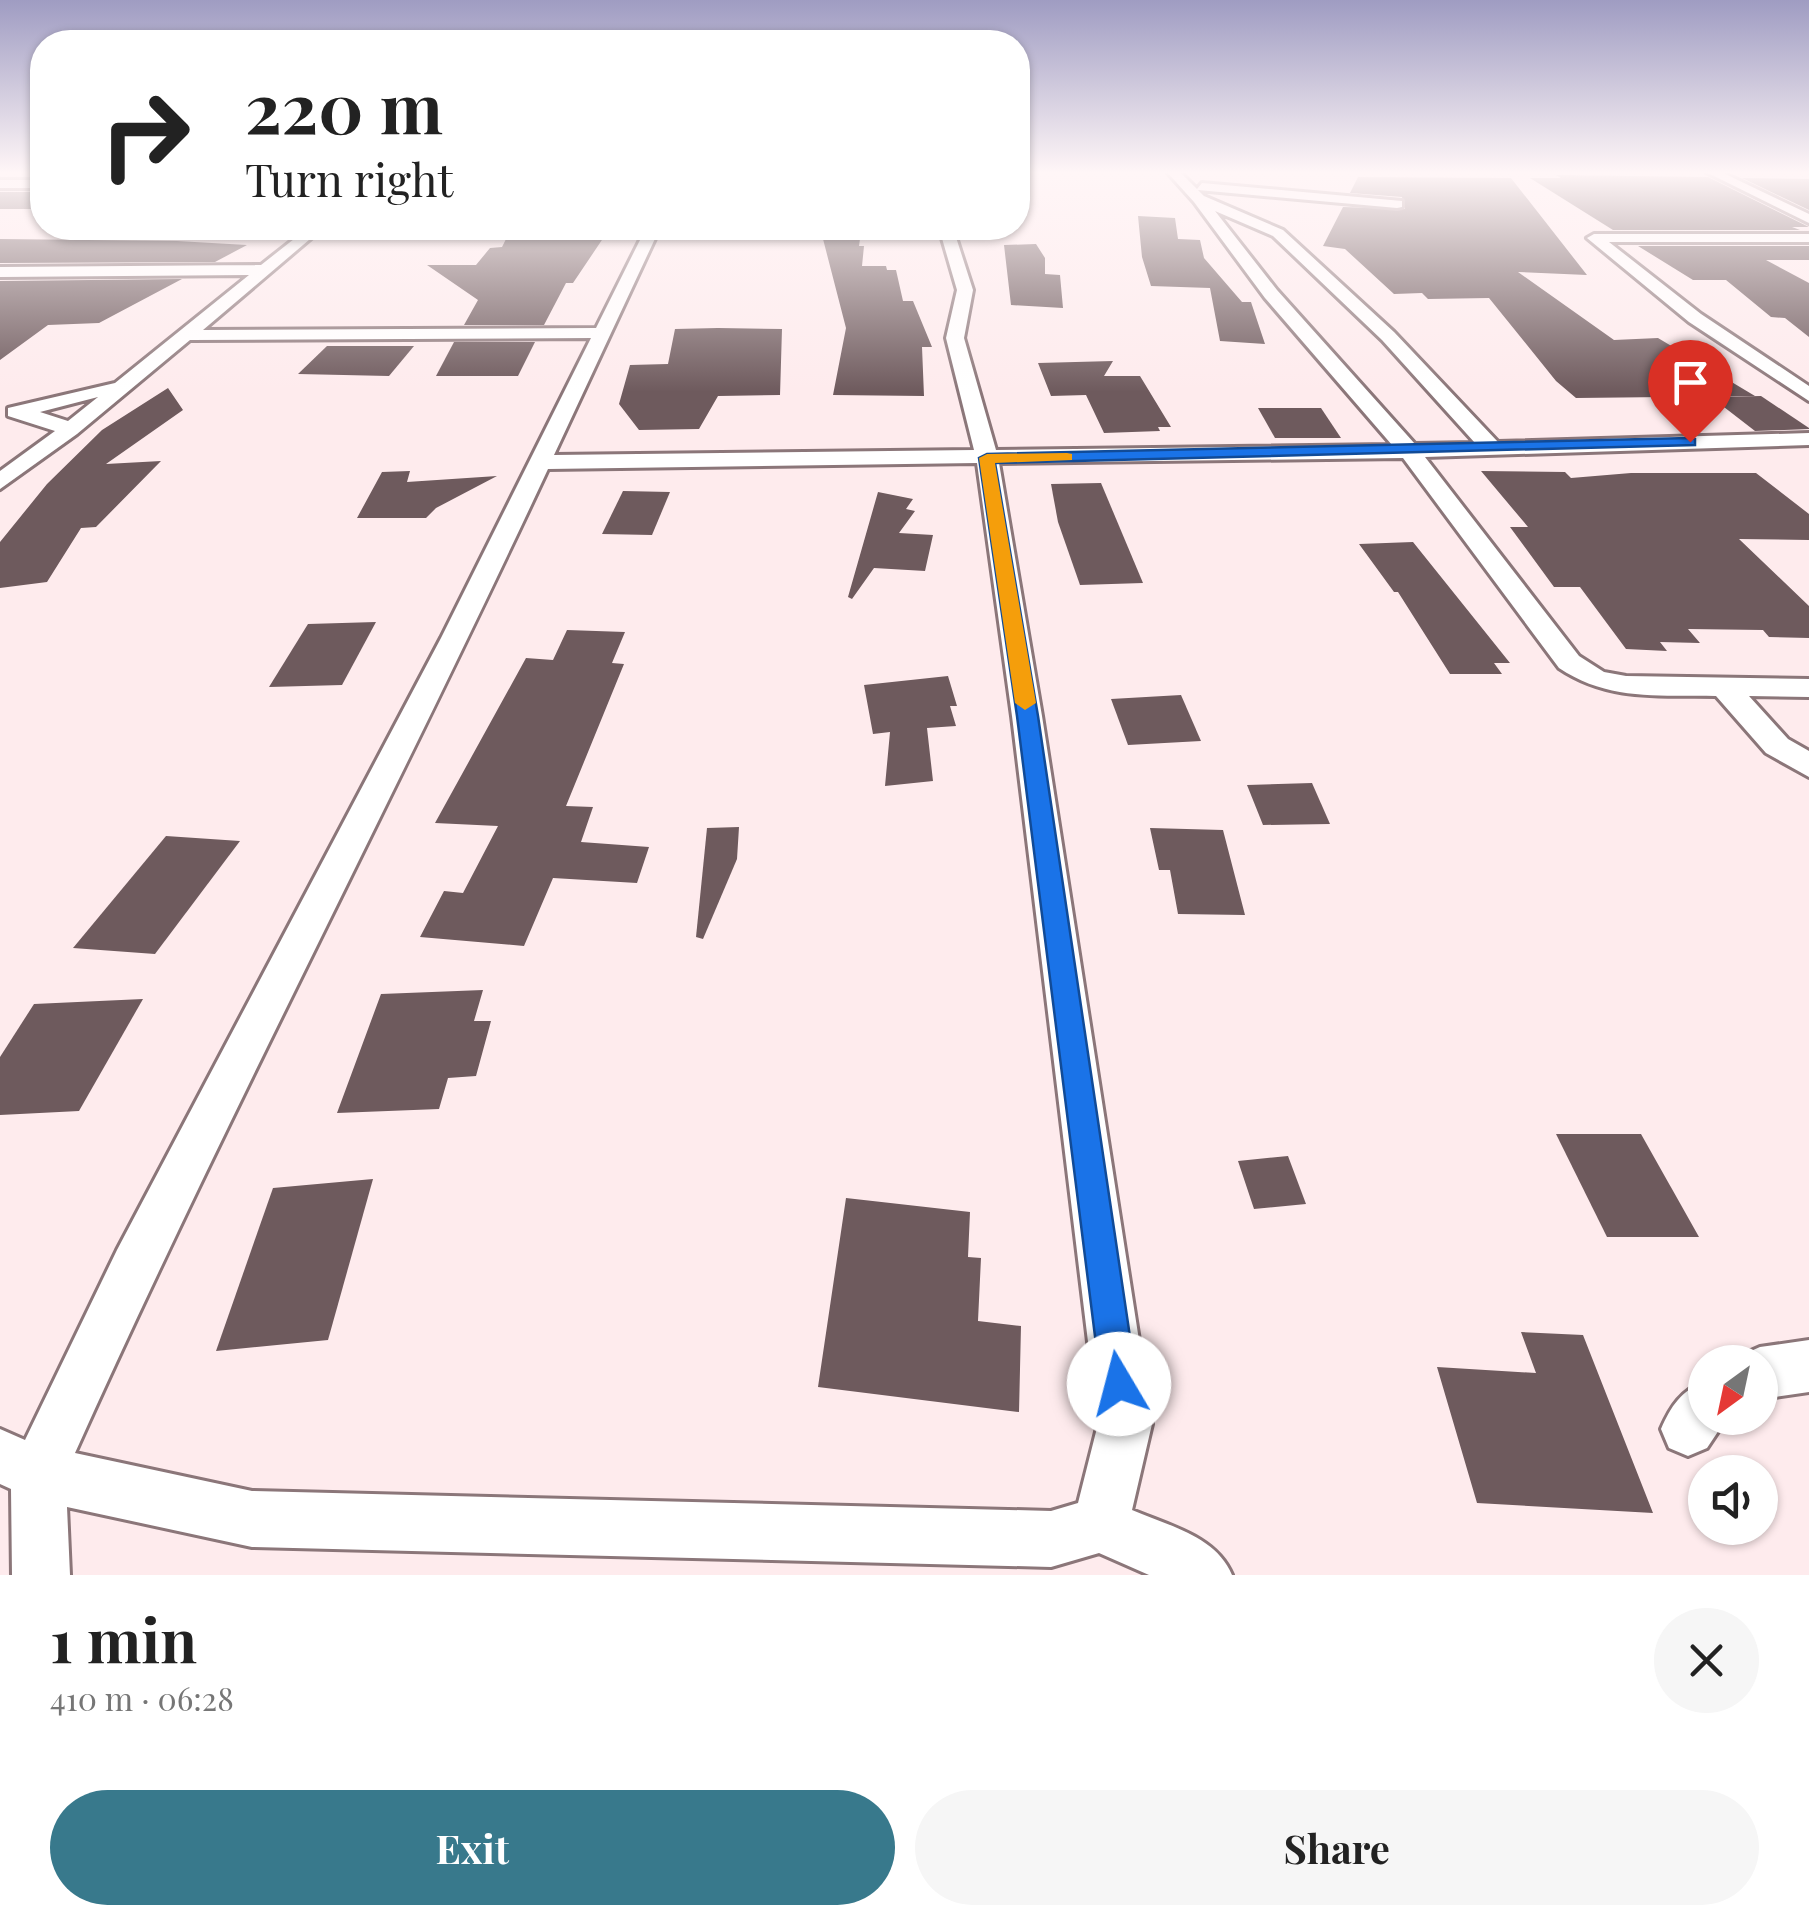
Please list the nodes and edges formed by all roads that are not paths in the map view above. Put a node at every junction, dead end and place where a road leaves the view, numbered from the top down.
1 (294, 246) edge
2 (645, 246) edge
3 (952, 246) edge
4 (1233, 246) edge
5 (1291, 246) edge
6 (1603, 246) edge
7 (263, 270) junction
8 (0, 272) edge
9 (601, 333) junction
10 (187, 336) junction
11 (129, 380) junction
12 (1809, 395) edge
13 (8, 412) edge
14 (70, 430) junction
15 (1809, 439) edge
16 (1492, 448) junction
17 (1409, 451) junction
18 (987, 458) junction
19 (541, 462) junction
20 (0, 482) edge
21 (1724, 686) junction
22 (1809, 688) edge
23 (1809, 766) edge
24 (1809, 1366) edge
25 (1778, 1370) edge
26 (19, 1465) edge
27 (1100, 1525) junction
28 (41, 1575) edge
29 (1203, 1575) edge

1 - 7 street
2 - 9 street
3 - 18 street
4 - 17 street
5 - 16 street
6 - 12 street
7 - 8 street
7 - 10 street
9 - 10 street
9 - 19 street
10 - 11 street
11 - 13 street
11 - 14 street
13 - 14 street
14 - 20 street
15 - 16 street
16 - 17 street
17 - 18 street
17 - 21 street
18 - 19 street
18 - 27 street
19 - 26 street
21 - 22 street
21 - 23 street
24 - 25 street
26 - 27 street
26 - 28 street
27 - 29 street

